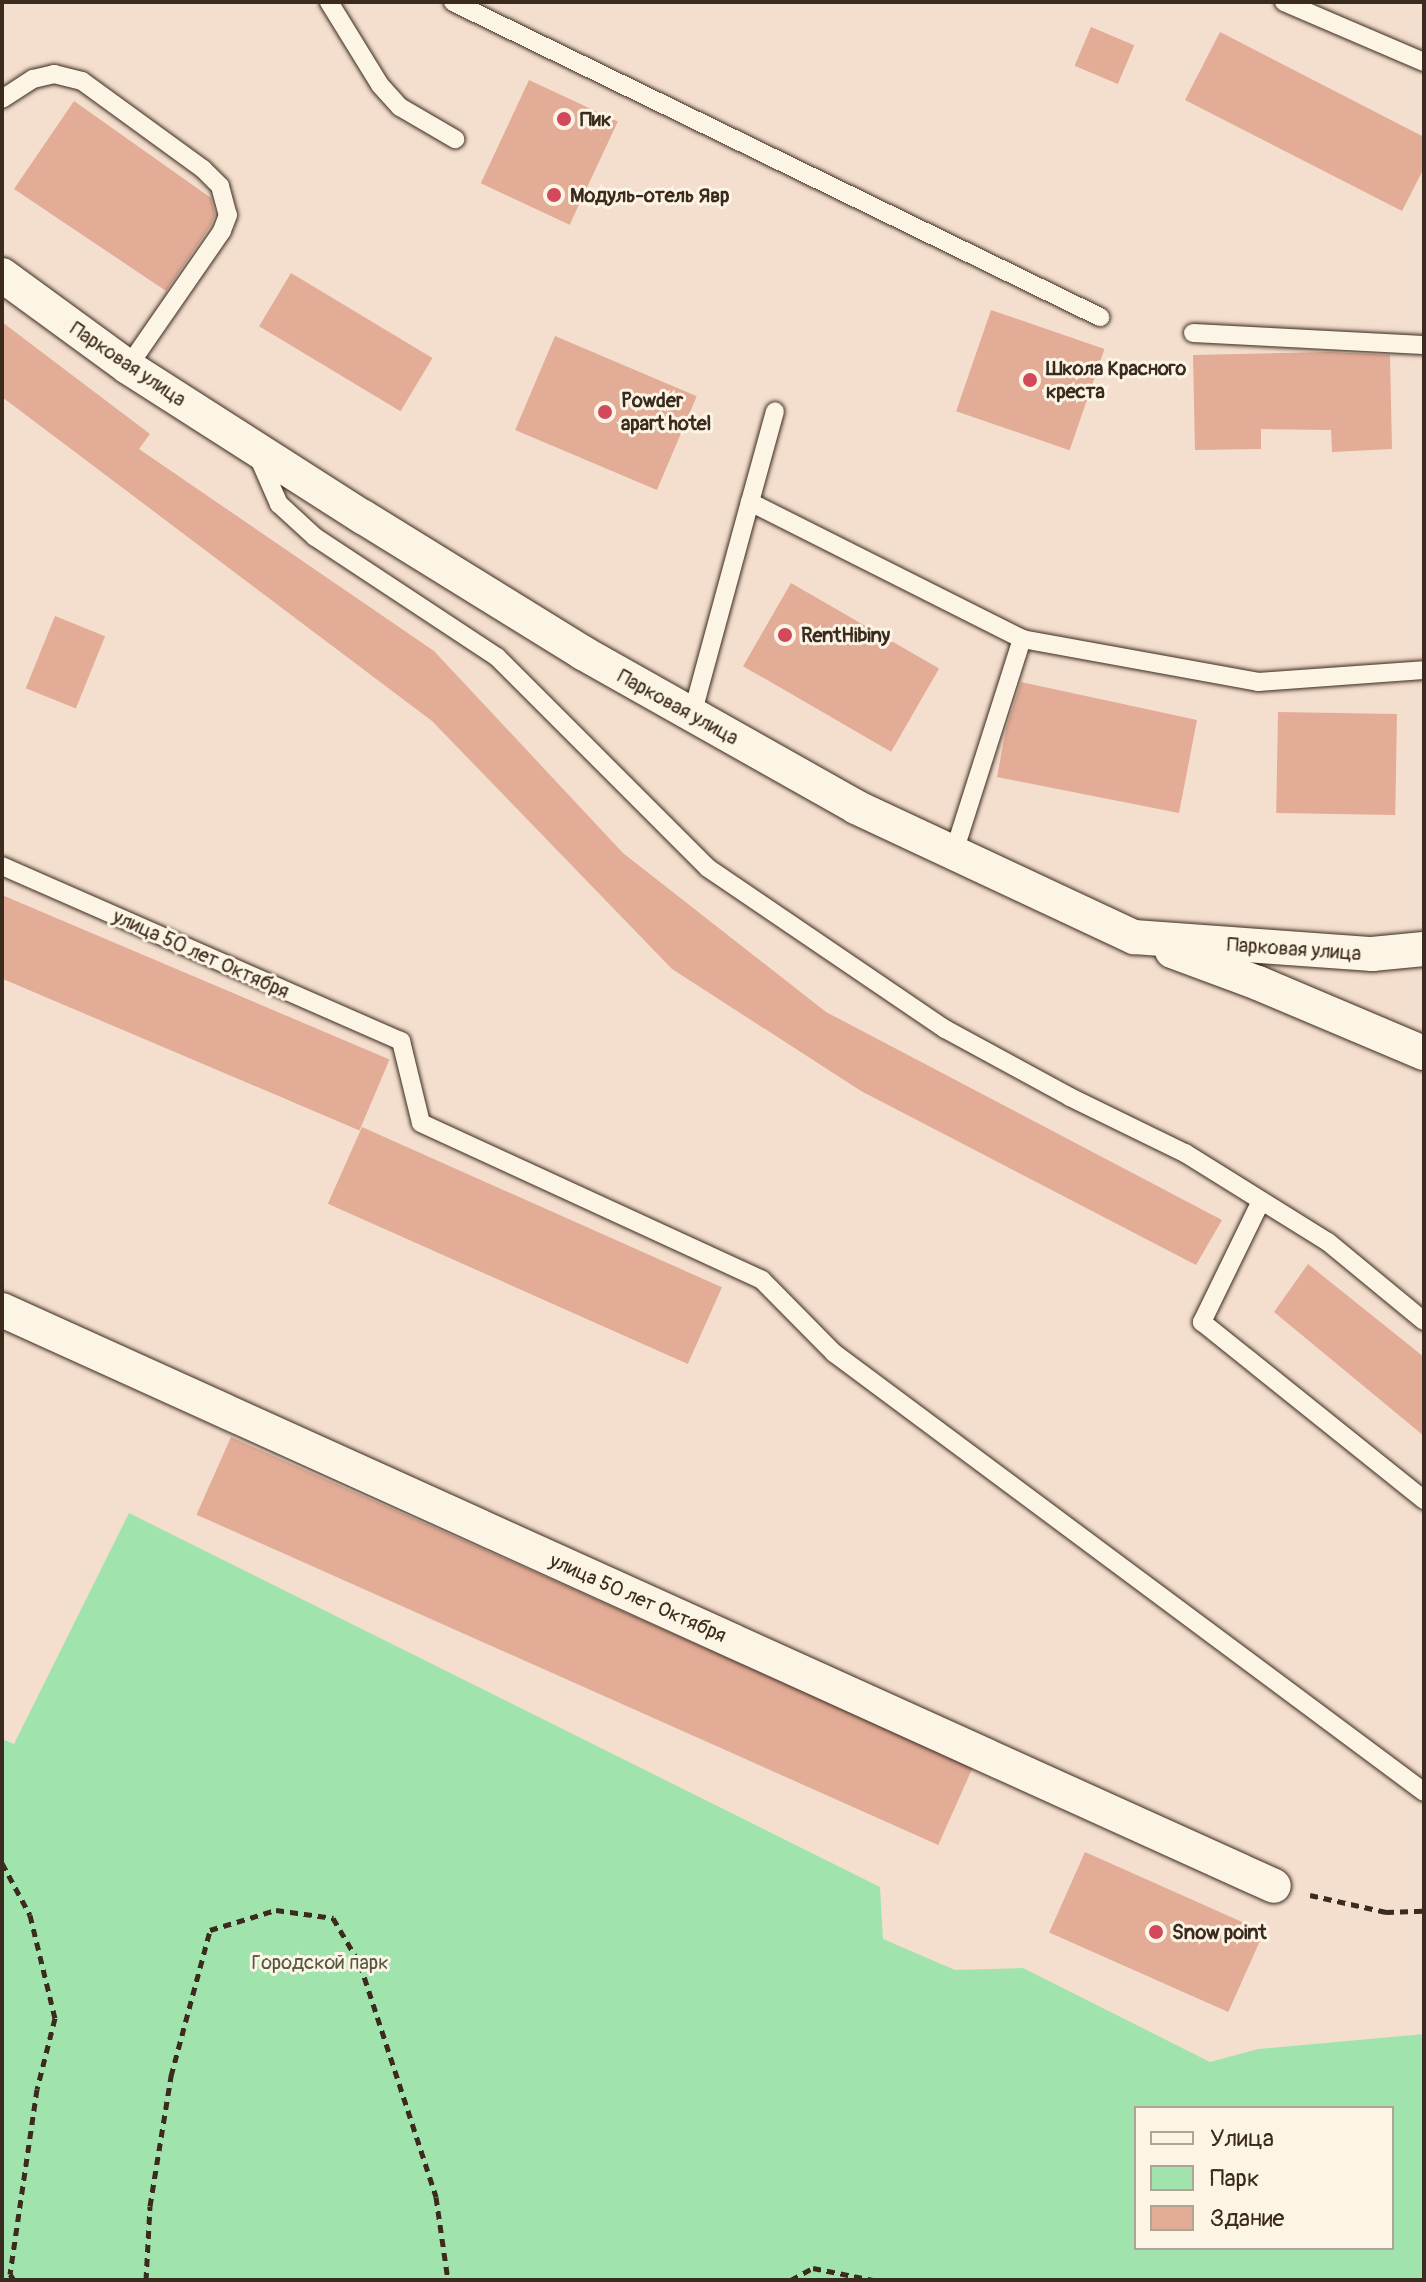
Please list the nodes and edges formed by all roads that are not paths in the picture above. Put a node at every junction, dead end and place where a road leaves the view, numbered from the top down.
1 (329, 2) edge
2 (453, 2) edge
3 (1284, 2) edge
4 (480, 9) edge
5 (1424, 62) edge
6 (2, 99) edge
7 (455, 139) dead end
8 (2, 275) edge
9 (1100, 317) dead end
10 (1193, 333) dead end
11 (1424, 345) edge
12 (128, 367) junction
13 (775, 411) dead end
14 (253, 445) junction
15 (750, 502) junction
16 (1022, 639) junction
17 (1424, 670) edge
18 (692, 715) junction
19 (954, 852) junction
20 (2, 866) edge
21 (1134, 937) junction
22 (1424, 949) edge
23 (1424, 1053) edge
24 (1261, 1201) junction
25 (2, 1310) edge
26 (1424, 1321) edge
27 (1424, 1500) edge
28 (1424, 1792) edge
29 (1274, 1886) road end

1 - 7 lane
2 - 4 lane
3 - 5 lane
4 - 9 lane
6 - 12 lane
8 - 12 street, Парковая улица
10 - 11 lane
12 - 14 street, Парковая улица
13 - 15 lane
14 - 18 street, Парковая улица
14 - 24 lane
15 - 16 lane
15 - 18 lane
16 - 17 lane
16 - 19 lane
18 - 19 street, Парковая улица
19 - 21 street, Парковая улица
20 - 28 lane, улица 50 лет Октября
21 - 22 street, Парковая улица
21 - 23 street
24 - 26 lane
24 - 27 lane
25 - 29 street, улица 50 лет Октября

